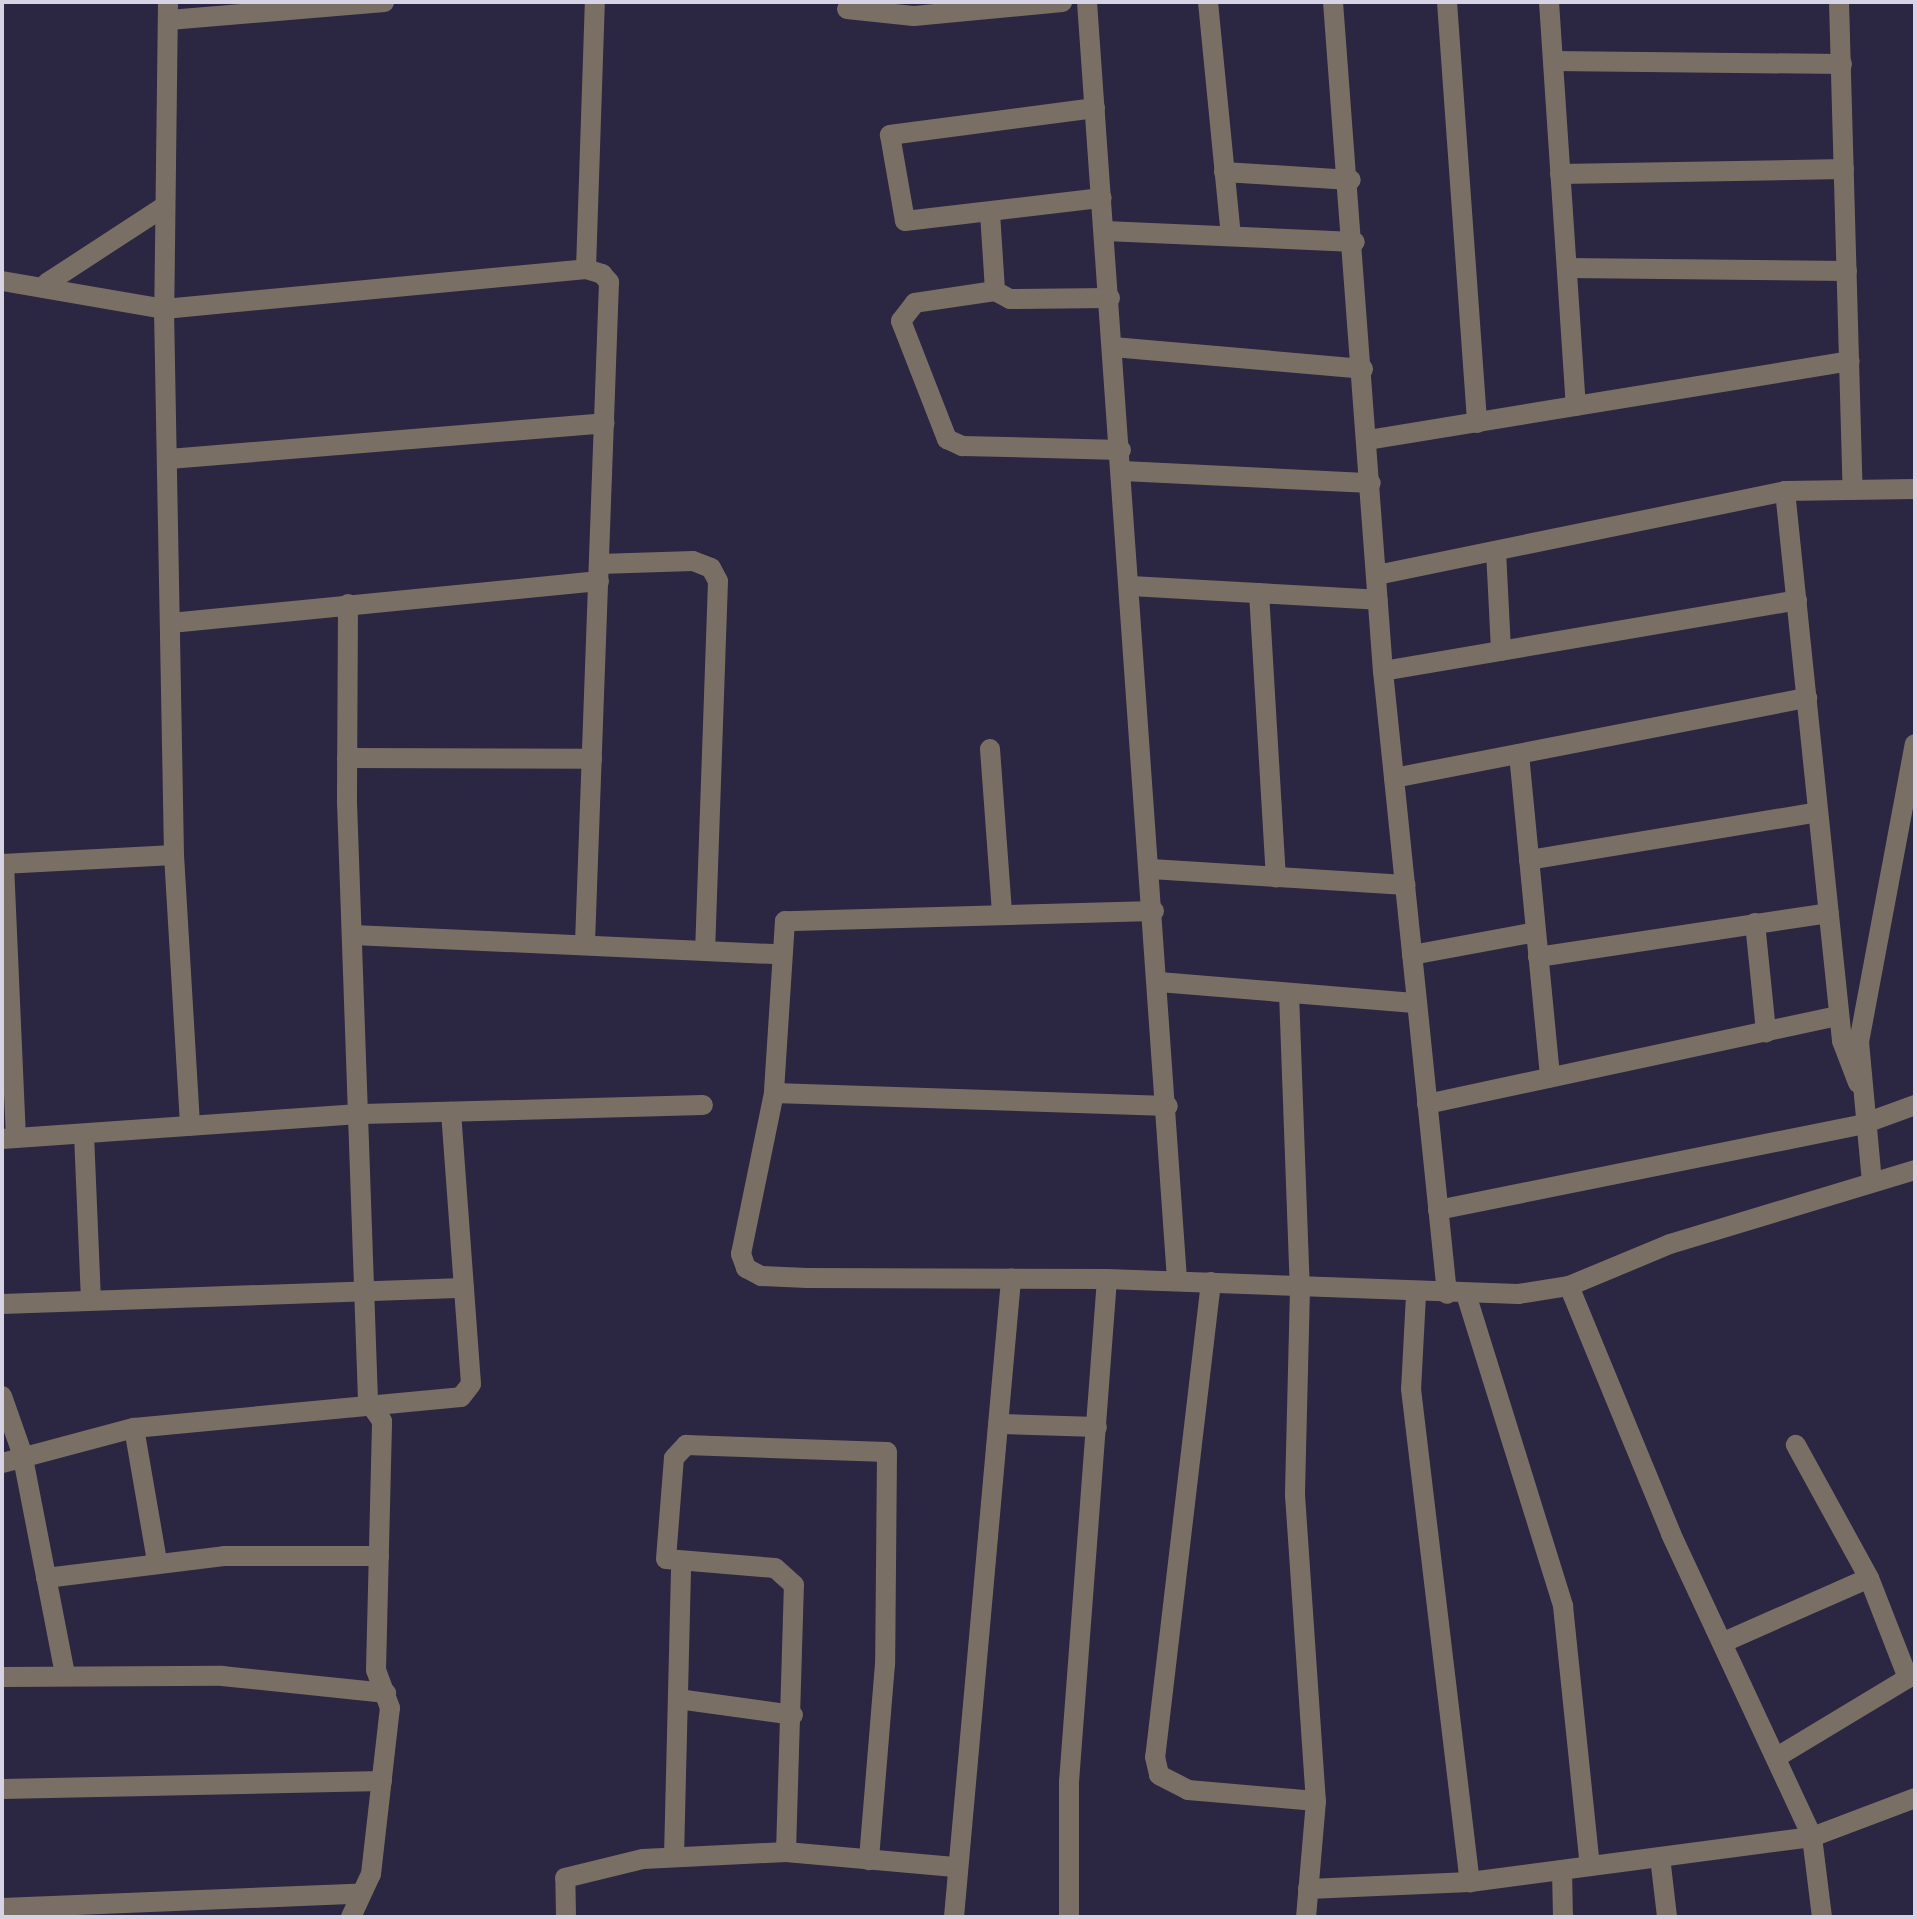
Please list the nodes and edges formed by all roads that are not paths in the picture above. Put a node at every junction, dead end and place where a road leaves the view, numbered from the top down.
1 (384, 2) edge
2 (595, 2) edge
3 (1062, 2) edge
4 (1087, 2) edge
5 (1208, 2) edge
6 (1333, 2) edge
7 (1447, 2) edge
8 (1549, 2) edge
9 (1839, 2) edge
10 (847, 9) dead end
11 (168, 11) edge
12 (1553, 61) junction
13 (1842, 64) junction
14 (1095, 108) junction
15 (1844, 169) junction
16 (1224, 172) junction
17 (1560, 174) junction
18 (1351, 180) junction
19 (1102, 198) junction
20 (165, 206) junction
21 (990, 213) junction
22 (1105, 231) junction
23 (1231, 236) junction
24 (1355, 242) junction
25 (1567, 268) junction
26 (586, 269) junction
27 (1847, 271) junction
28 (2, 281) edge
29 (47, 283) junction
30 (995, 291) junction
31 (1110, 298) junction
32 (164, 309) junction
33 (1113, 347) junction
34 (1850, 361) junction
35 (1363, 369) junction
36 (1576, 406) junction
37 (605, 423) junction
38 (1477, 423) junction
39 (1368, 440) junction
40 (1121, 450) junction
41 (169, 459) junction
42 (1123, 471) junction
43 (1371, 483) junction
44 (1915, 489) edge
45 (1853, 490) junction
46 (1785, 491) junction
47 (1496, 551) junction
48 (599, 572) junction
49 (1377, 575) junction
50 (1131, 586) junction
51 (1259, 593) junction
52 (1378, 600) junction
53 (1797, 600) junction
54 (348, 604) junction
55 (171, 623) junction
56 (1501, 651) junction
57 (1383, 671) junction
58 (1807, 698) junction
59 (1915, 744) edge
60 (990, 749) dead end
61 (1519, 754) junction
62 (347, 758) junction
63 (592, 759) junction
64 (1394, 778) junction
65 (1818, 812) junction
66 (174, 855) junction
67 (1529, 860) junction
68 (3, 864) edge
69 (1151, 869) junction
70 (1276, 877) junction
71 (1405, 885) junction
72 (1154, 911) junction
73 (1829, 913) junction
74 (1002, 914) junction
75 (1755, 923) junction
76 (1536, 932) junction
77 (353, 935) junction
78 (585, 944) junction
79 (715, 950) junction
80 (772, 954) junction
81 (1412, 955) junction
82 (1538, 957) junction
83 (1159, 982) junction
84 (1289, 993) junction
85 (1417, 1003) junction
86 (1839, 1016) junction
87 (1766, 1032) junction
88 (1550, 1078) junction
89 (1858, 1083) junction
90 (774, 1093) junction
91 (1427, 1104) junction
92 (703, 1105) dead end
93 (1915, 1105) edge
94 (1168, 1106) junction
95 (451, 1112) junction
96 (362, 1114) junction
97 (1863, 1124) junction
98 (190, 1126) junction
99 (84, 1134) junction
100 (9, 1139) edge
101 (1915, 1170) edge
102 (1872, 1182) junction
103 (1438, 1210) junction
104 (1011, 1279) junction
105 (1107, 1279) junction
106 (1177, 1281) junction
107 (1211, 1282) junction
108 (1569, 1286) junction
109 (366, 1287) junction
110 (464, 1288) junction
111 (1300, 1288) junction
112 (1456, 1294) junction
113 (1416, 1295) junction
114 (91, 1300) junction
115 (2, 1304) edge
116 (2, 1396) edge
117 (368, 1401) junction
118 (1002, 1424) junction
119 (1097, 1427) junction
120 (134, 1428) junction
121 (1796, 1445) dead end
122 (22, 1453) junction
123 (2, 1463) edge
124 (379, 1556) junction
125 (157, 1561) junction
126 (681, 1565) junction
127 (46, 1578) junction
128 (1869, 1578) junction
129 (1724, 1642) junction
130 (65, 1675) junction
131 (2, 1677) edge
132 (386, 1693) junction
133 (678, 1699) junction
134 (793, 1715) junction
135 (1777, 1757) junction
136 (382, 1781) junction
137 (2, 1789) edge
138 (1915, 1798) edge
139 (1316, 1801) junction
140 (1812, 1837) junction
141 (786, 1852) junction
142 (674, 1857) junction
143 (1660, 1857) junction
144 (869, 1860) junction
145 (1590, 1866) junction
146 (954, 1867) junction
147 (1562, 1870) junction
148 (1470, 1882) junction
149 (1308, 1889) junction
150 (356, 1894) junction
151 (2, 1908) edge
152 (351, 1917) edge
153 (566, 1917) edge
154 (954, 1917) edge
155 (1069, 1917) edge
156 (1306, 1917) edge
157 (1563, 1917) edge
158 (1667, 1917) edge
159 (1822, 1917) edge

1 - 11 street
2 - 26 street
3 - 10 street
4 - 14 street
5 - 16 street
6 - 18 street
7 - 38 street
8 - 12 street
9 - 13 street
11 - 20 street
12 - 13 street
12 - 17 street
13 - 15 street
14 - 19 street
14 - 21 street
15 - 17 street
15 - 27 street
16 - 18 street
16 - 23 street
17 - 25 street
18 - 24 street
19 - 21 street
19 - 22 street
20 - 29 street
20 - 32 street
21 - 30 street
22 - 23 street
22 - 31 street
23 - 24 street
24 - 35 street
25 - 27 street
25 - 36 street
26 - 32 street
26 - 37 street
27 - 34 street
28 - 29 street
29 - 32 street
30 - 31 street
30 - 40 street
31 - 33 street
32 - 41 street
33 - 35 street
33 - 40 street
34 - 36 street
34 - 45 street
35 - 39 street
36 - 38 street
37 - 41 street
37 - 48 street
38 - 39 street
39 - 43 street
40 - 42 street
41 - 55 street
42 - 43 street
42 - 50 street
43 - 49 street
44 - 45 street
45 - 46 street
46 - 47 street
46 - 53 street
47 - 49 street
47 - 56 street
48 - 54 street
48 - 63 street
48 - 79 street
49 - 52 street
50 - 51 street
50 - 69 street
51 - 52 street
51 - 70 street
52 - 57 street
53 - 56 street
53 - 58 street
54 - 55 street
54 - 62 street
55 - 66 street
56 - 57 street
57 - 64 street
58 - 61 street
58 - 65 street
59 - 89 street
60 - 74 street
61 - 64 street
61 - 67 street
62 - 63 street
62 - 77 street
63 - 78 street
64 - 71 street
65 - 67 street
65 - 73 street
66 - 68 street
66 - 98 street
67 - 76 street
68 - 100 street
69 - 70 street
69 - 72 street
70 - 71 street
71 - 81 street
72 - 74 street
72 - 83 street
73 - 75 street
73 - 86 street
74 - 80 street
75 - 82 street
75 - 87 street
76 - 81 street
76 - 82 street
77 - 78 street
77 - 96 street
78 - 79 street
79 - 80 street
80 - 90 street
81 - 85 street
82 - 88 street
83 - 84 street
83 - 94 street
84 - 85 street
84 - 111 street
85 - 91 street
86 - 87 street
86 - 89 street
87 - 88 street
88 - 91 street
89 - 97 street
90 - 94 street
90 - 104 street
91 - 103 street
92 - 95 street
93 - 97 street
94 - 106 street
95 - 96 street
95 - 110 street
96 - 98 street
96 - 109 street
97 - 102 street
97 - 103 street
98 - 99 street
99 - 100 street
99 - 114 street
101 - 102 street
102 - 108 street
103 - 112 street
104 - 105 street
104 - 118 street
105 - 106 street
105 - 119 street
106 - 107 street
107 - 111 street
107 - 139 street
108 - 112 street
108 - 129 street
109 - 110 street
109 - 114 street
109 - 117 street
110 - 117 street
111 - 113 street
111 - 139 street
112 - 113 street
112 - 145 street
113 - 148 street
114 - 115 street
116 - 122 street
117 - 120 street
117 - 124 street
118 - 119 street
118 - 146 street
119 - 155 street
120 - 122 street
120 - 125 street
121 - 128 street
122 - 123 street
122 - 127 street
124 - 125 street
124 - 132 street
125 - 127 street
126 - 133 street
126 - 134 street
126 - 144 street
127 - 130 street
128 - 129 street
128 - 135 street
129 - 135 street
130 - 131 street
130 - 132 street
132 - 136 street
133 - 134 street
133 - 142 street
134 - 141 street
135 - 140 street
136 - 137 street
136 - 150 street
138 - 140 street
139 - 149 street
140 - 143 street
140 - 159 street
141 - 142 street
141 - 144 street
142 - 153 street
143 - 145 street
143 - 158 street
144 - 146 street
145 - 147 street
146 - 154 street
147 - 148 street
147 - 157 street
148 - 149 street
149 - 156 street
150 - 151 street
150 - 152 street

